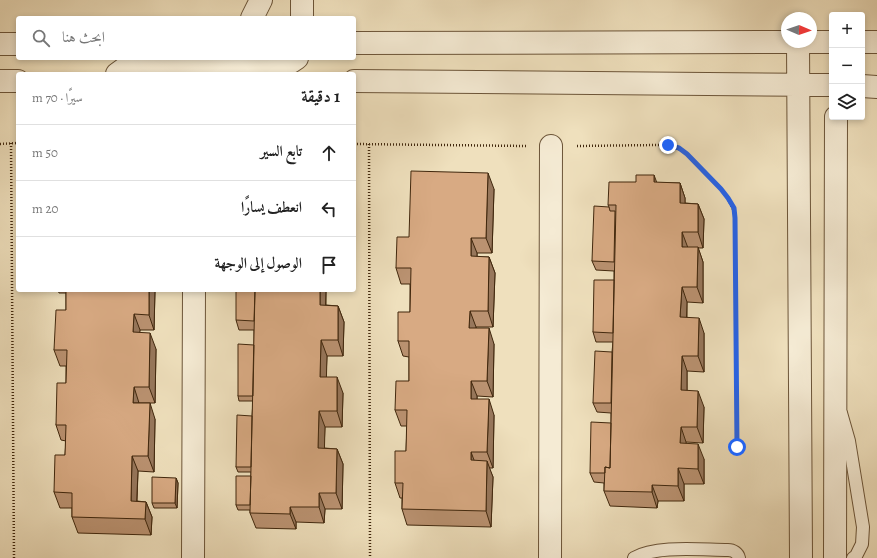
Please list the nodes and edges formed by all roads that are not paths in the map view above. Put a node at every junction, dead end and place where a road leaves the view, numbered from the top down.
1 (261, 0) edge
2 (302, 0) edge
3 (253, 16) edge
4 (302, 16) edge
5 (781, 42) edge
6 (817, 42) edge
7 (829, 42) edge
8 (865, 42) edge
9 (877, 42) edge
10 (356, 43) edge
11 (0, 44) edge
12 (16, 44) edge
13 (798, 48) edge
14 (294, 60) edge
15 (119, 72) edge
16 (0, 81) edge
17 (16, 81) edge
18 (356, 81) edge
19 (798, 83) junction
20 (829, 84) edge
21 (865, 86) edge
22 (877, 87) edge
23 (836, 120) edge
24 (551, 146) road end
25 (194, 292) edge
26 (835, 397) junction
27 (193, 558) edge
28 (550, 558) edge
29 (634, 558) edge
30 (739, 558) edge
31 (800, 558) edge
32 (835, 558) edge
33 (853, 558) edge

1 - 3 street
2 - 4 street
5 - 10 street
6 - 7 street
8 - 9 street
11 - 12 street
13 - 19 street
14 - 15 street
16 - 17 street
18 - 19 street
19 - 20 street
19 - 31 street
21 - 22 street
23 - 26 street
24 - 28 street
25 - 27 street
26 - 32 street
26 - 33 lane
29 - 30 lane

